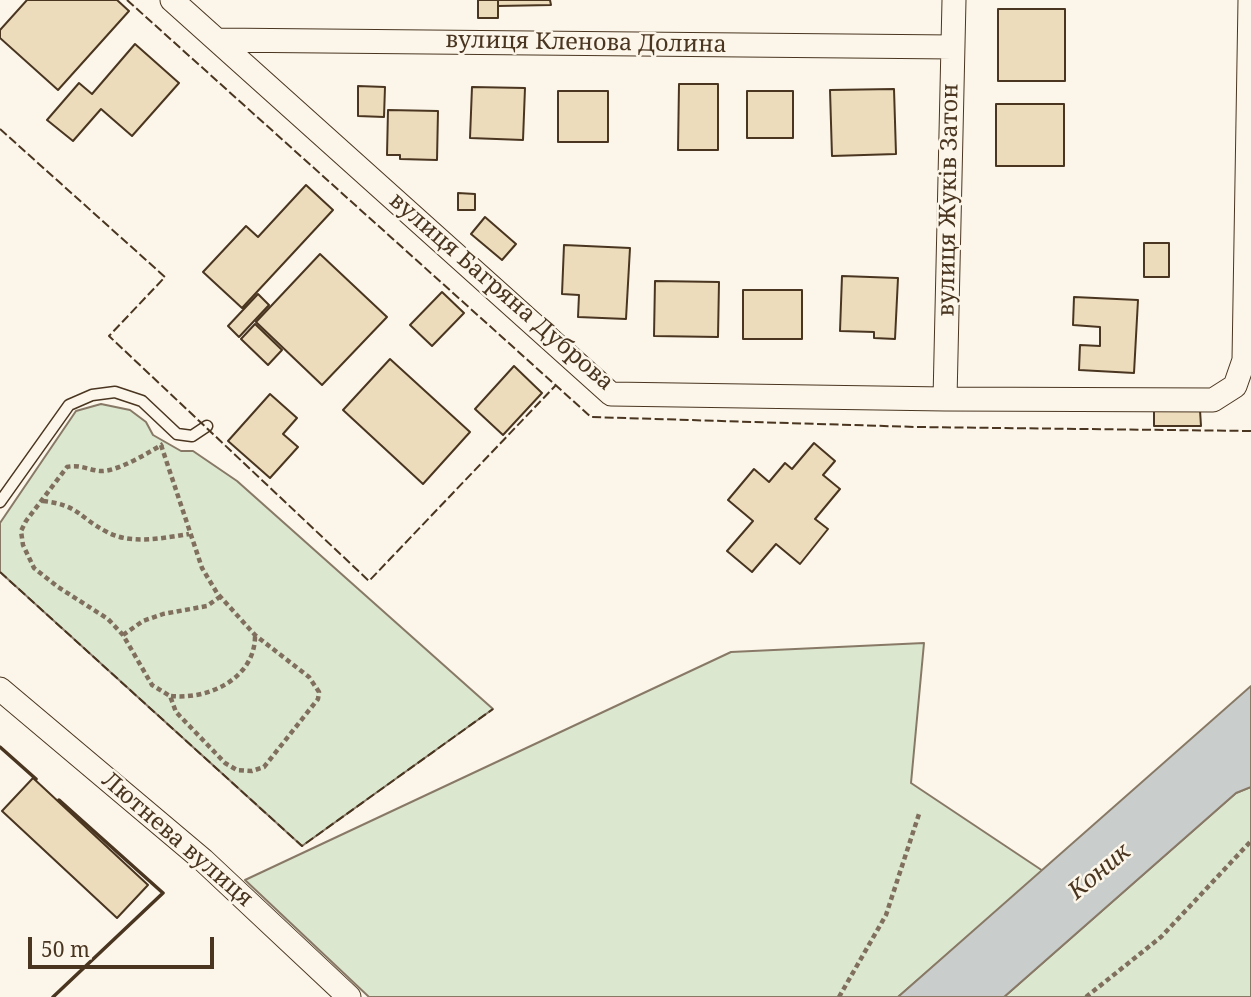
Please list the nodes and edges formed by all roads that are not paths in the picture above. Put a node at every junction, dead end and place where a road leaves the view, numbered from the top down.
1 (172, 0) edge
2 (954, 0) edge
3 (1250, 0) edge
4 (218, 40) junction
5 (953, 47) junction
6 (946, 399) junction
7 (207, 426) dead end
8 (0, 502) edge
9 (0, 689) edge
10 (349, 997) edge

1 - 4 street, вулиця Багряна Дуброва
2 - 5 street, вулиця Жуків Затон
3 - 6 street, вулиця Багряна Дуброва
4 - 5 street, вулиця Кленова Долина
4 - 6 street, вулиця Багряна Дуброва
5 - 6 street, вулиця Жуків Затон
7 - 8 lane
9 - 10 street, Лютнева вулиця

